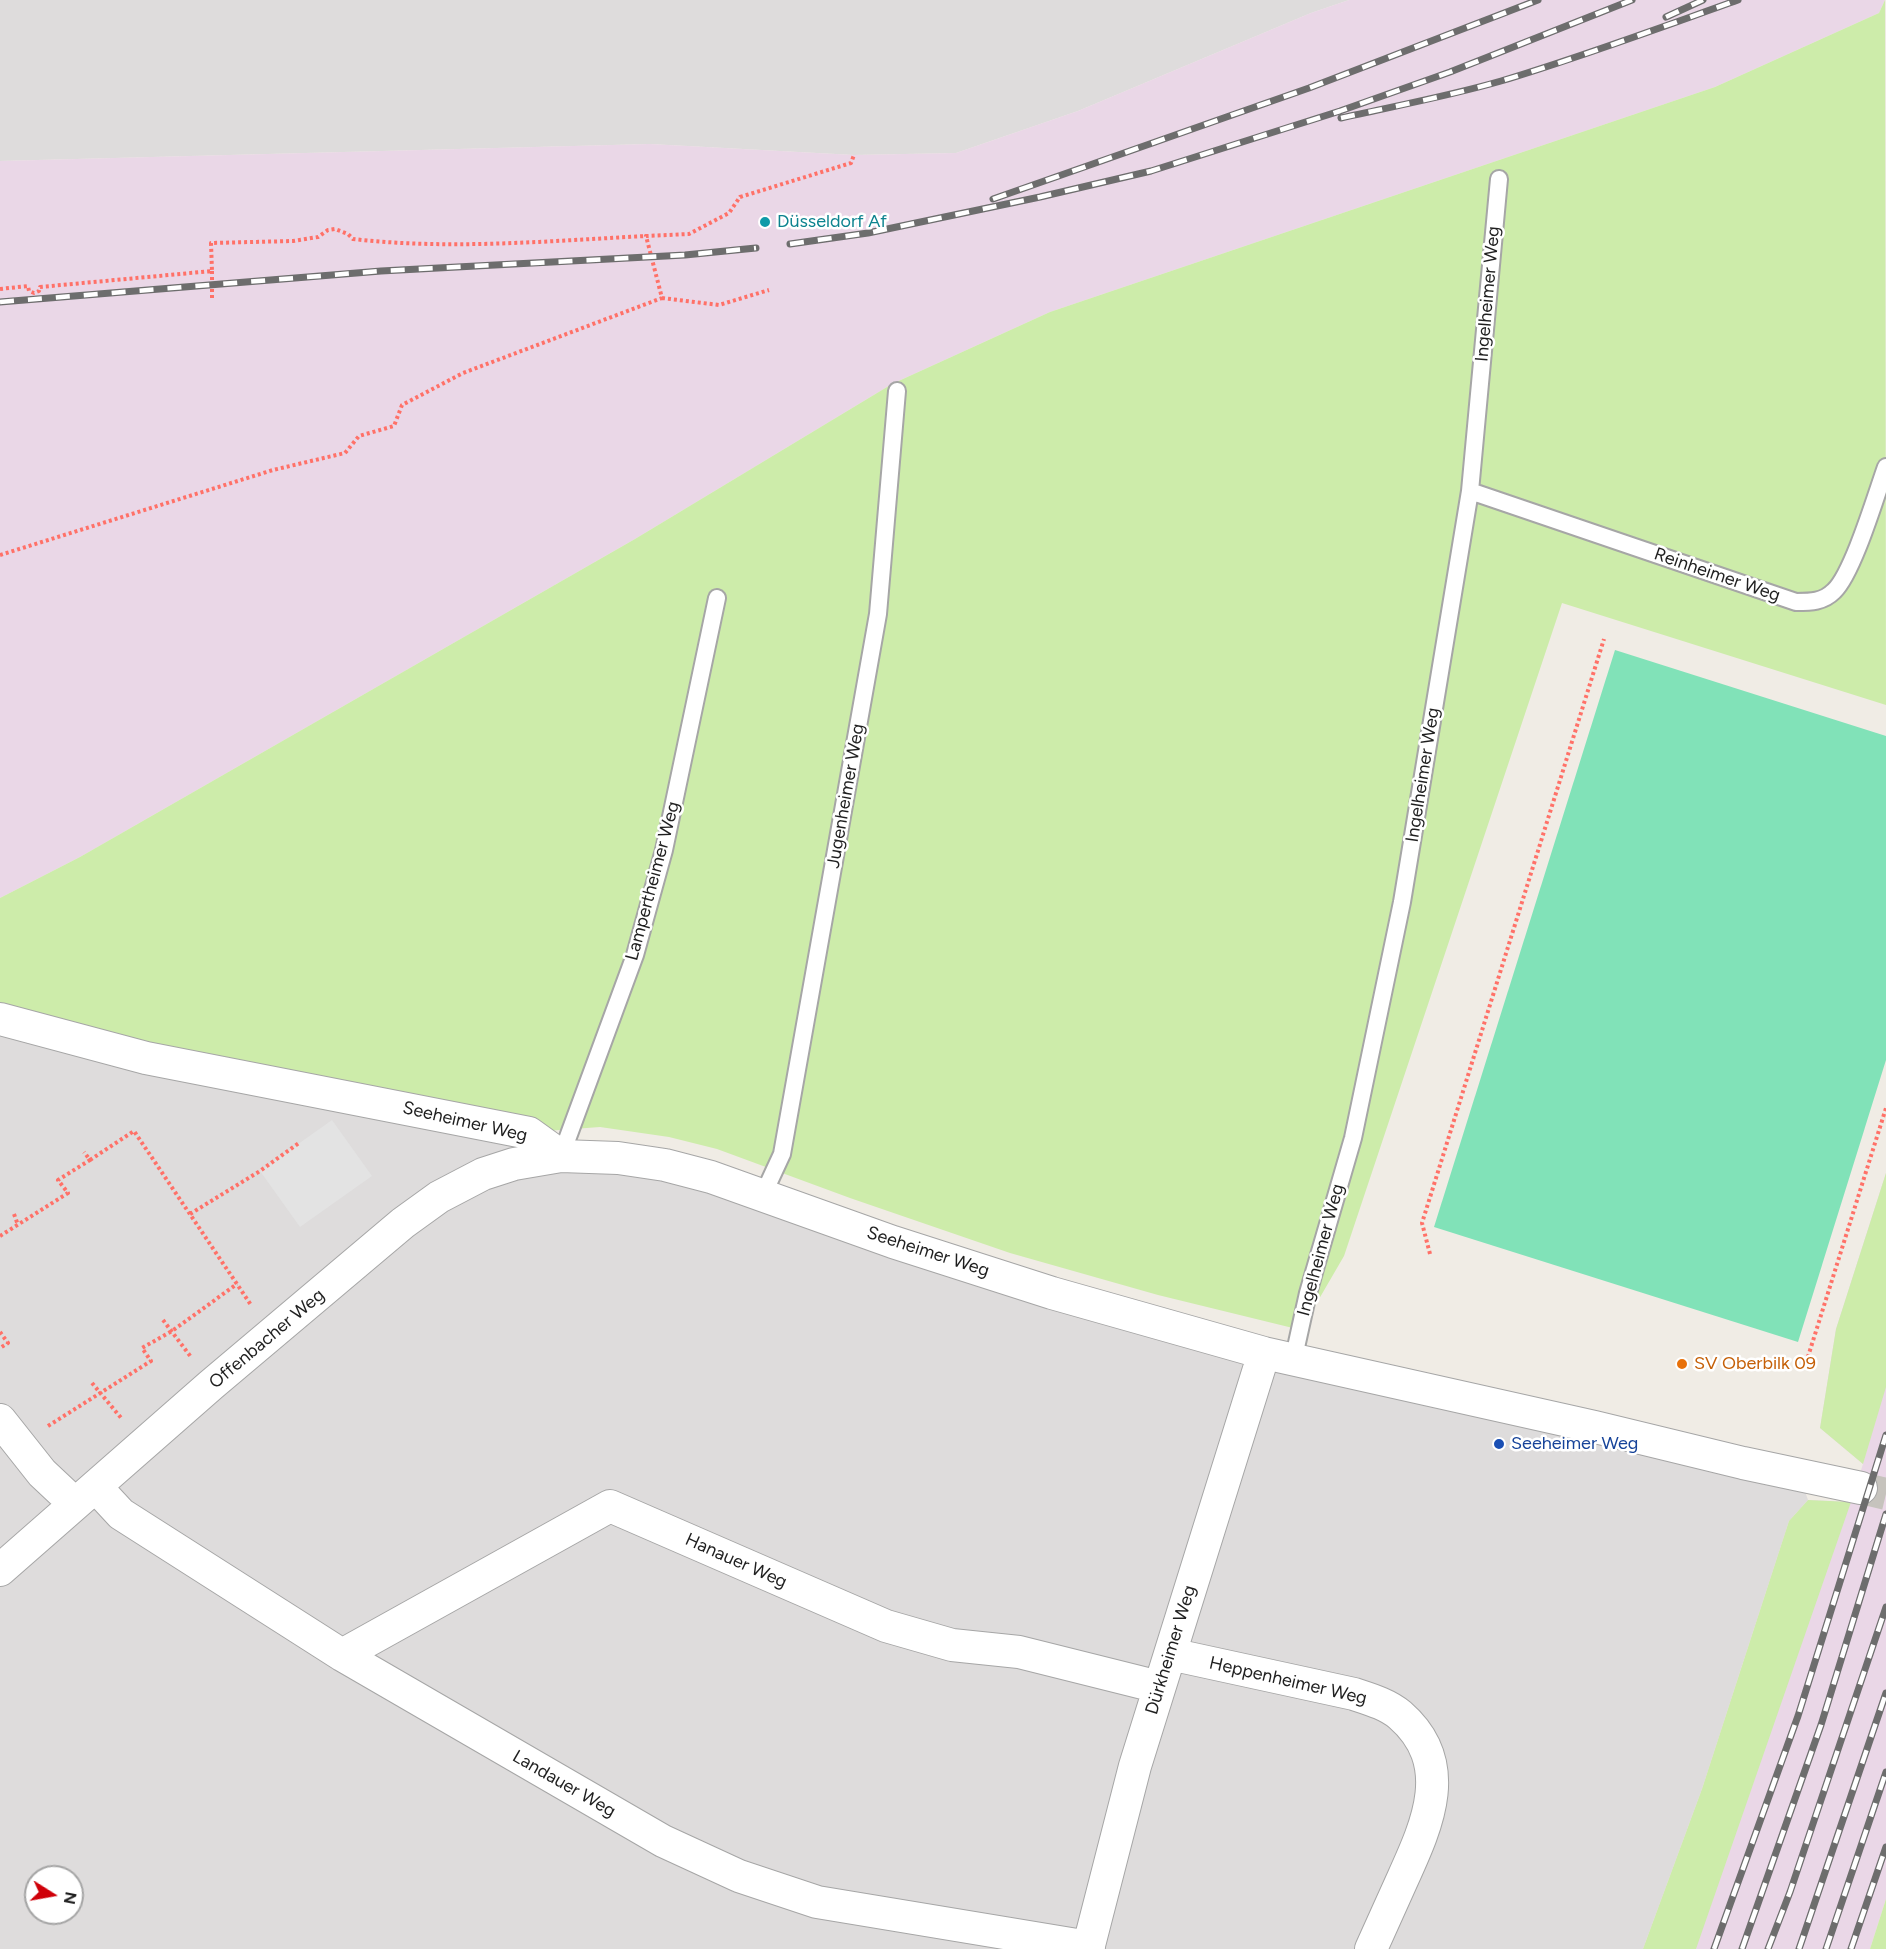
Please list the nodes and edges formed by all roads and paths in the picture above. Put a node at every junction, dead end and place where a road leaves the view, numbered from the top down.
1 (854, 155) dead end
2 (1499, 179) dead end
3 (645, 236) junction
4 (212, 270) junction
5 (0, 289) edge
6 (769, 290) dead end
7 (662, 298) junction
8 (212, 299) dead end
9 (897, 391) dead end
10 (1886, 466) edge
11 (1470, 491) junction
12 (0, 555) edge
13 (717, 598) dead end
14 (1604, 639) dead end
15 (0, 1019) edge
16 (1886, 1107) edge
17 (299, 1143) dead end
18 (84, 1152) dead end
19 (561, 1156) junction
20 (90, 1160) junction
21 (763, 1195) junction
22 (14, 1214) dead end
23 (190, 1214) junction
24 (18, 1225) junction
25 (0, 1236) edge
26 (1430, 1254) dead end
27 (237, 1284) junction
28 (163, 1320) dead end
29 (172, 1331) junction
30 (0, 1332) edge
31 (272, 1336) junction
32 (0, 1348) edge
33 (1279, 1357) junction
34 (1806, 1363) dead end
35 (92, 1383) dead end
36 (211, 1385) junction
37 (102, 1392) junction
38 (0, 1419) edge
39 (20, 1445) junction
40 (143, 1446) junction
41 (1861, 1488) tunnel mouth
42 (86, 1496) junction
43 (0, 1570) edge
44 (1170, 1654) junction
45 (342, 1655) junction
46 (1160, 1687) junction
47 (1089, 1948) edge
48 (1371, 1949) edge

1 - 3 path
2 - 11 lane, Ingelheimer Weg
3 - 4 path
3 - 7 path
4 - 5 path
4 - 8 path
6 - 7 path
7 - 12 path
9 - 21 lane, Jugenheimer Weg
10 - 11 lane, Reinheimer Weg
11 - 33 lane, Ingelheimer Weg
13 - 19 lane, Lampertheimer Weg
14 - 26 path
15 - 19 street, Seeheimer Weg
16 - 34 path
17 - 23 path
18 - 20 path
19 - 21 street, Seeheimer Weg
19 - 31 street, Offenbacher Weg
20 - 23 path
20 - 24 path
21 - 33 street, Seeheimer Weg
22 - 24 path
23 - 27 path
24 - 25 path
27 - 29 path
27 - 31 path
28 - 29 path
29 - 36 path
29 - 37 path
30 - 32 path
31 - 36 street, Offenbacher Weg
33 - 41 street, Seeheimer Weg
33 - 44 street, Dürkheimer Weg
35 - 37 path
36 - 40 street, Offenbacher Weg
37 - 39 path
37 - 40 path
38 - 39 street, Landauer Weg
39 - 42 street, Landauer Weg
40 - 42 street, Offenbacher Weg
42 - 43 street, Offenbacher Weg
42 - 45 street, Landauer Weg
44 - 46 street, Dürkheimer Weg
44 - 48 street, Heppenheimer Weg
45 - 46 street, Hanauer Weg
45 - 47 street, Landauer Weg
46 - 47 street, Dürkheimer Weg

